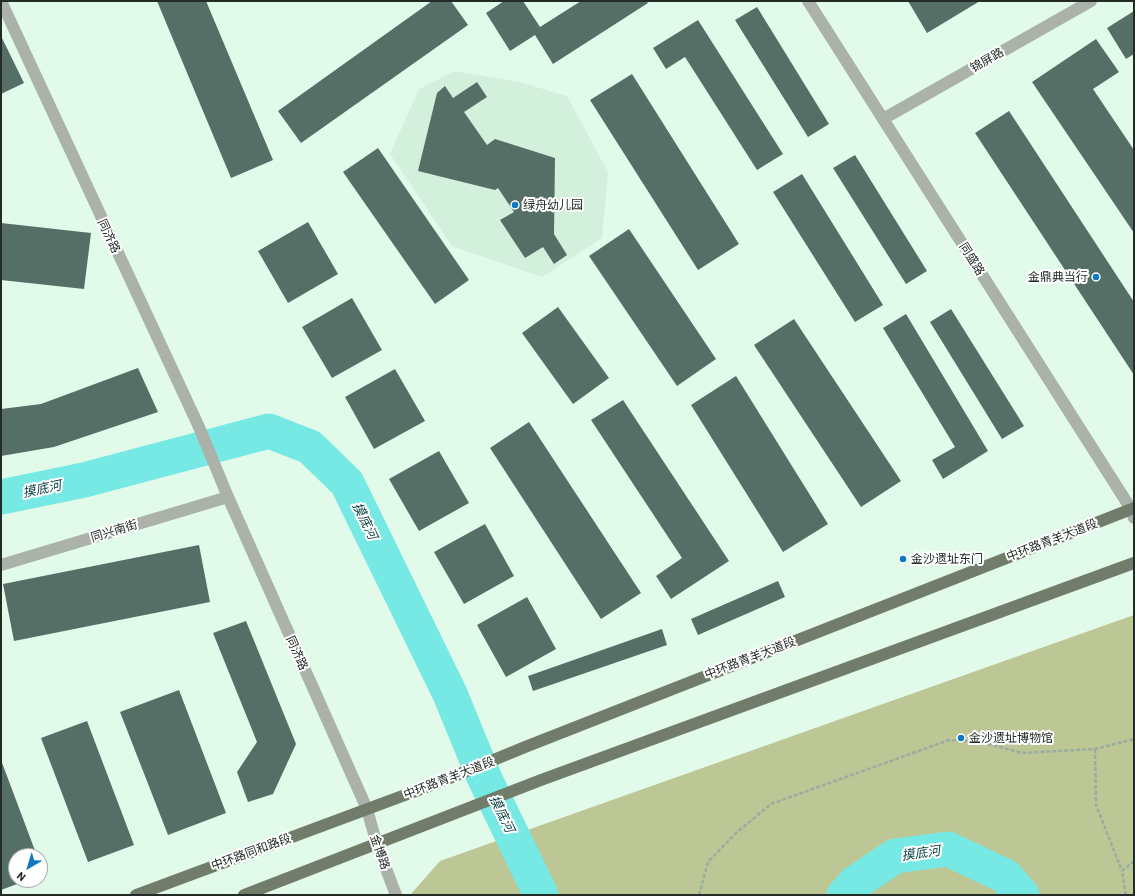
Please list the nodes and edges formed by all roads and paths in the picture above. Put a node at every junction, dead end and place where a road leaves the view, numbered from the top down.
1 (1, 1) edge
2 (808, 1) edge
3 (1091, 1) edge
4 (883, 119) junction
5 (228, 497) junction
6 (1133, 511) edge
7 (1134, 563) edge
8 (1, 565) edge
9 (1134, 739) edge
10 (1095, 749) junction
11 (367, 809) junction
12 (377, 845) junction
13 (1134, 862) edge
14 (1122, 871) junction
15 (136, 895) edge
16 (244, 895) edge
17 (396, 895) edge
18 (699, 895) edge
19 (1126, 895) edge

1 - 5 street, 同济路
2 - 4 street, 同盛路
3 - 4 street, 锦屏路
4 - 6 street, 同盛路
5 - 8 street, 同兴南街
5 - 11 street, 同济路
6 - 11 main road, 中环路青羊大道段
7 - 12 main road
9 - 10 path
10 - 14 path
10 - 18 path
11 - 12 street, 金博路
11 - 15 main road, 中环路同和路段
12 - 16 main road
12 - 17 street, 金博路
13 - 14 path
14 - 19 path

